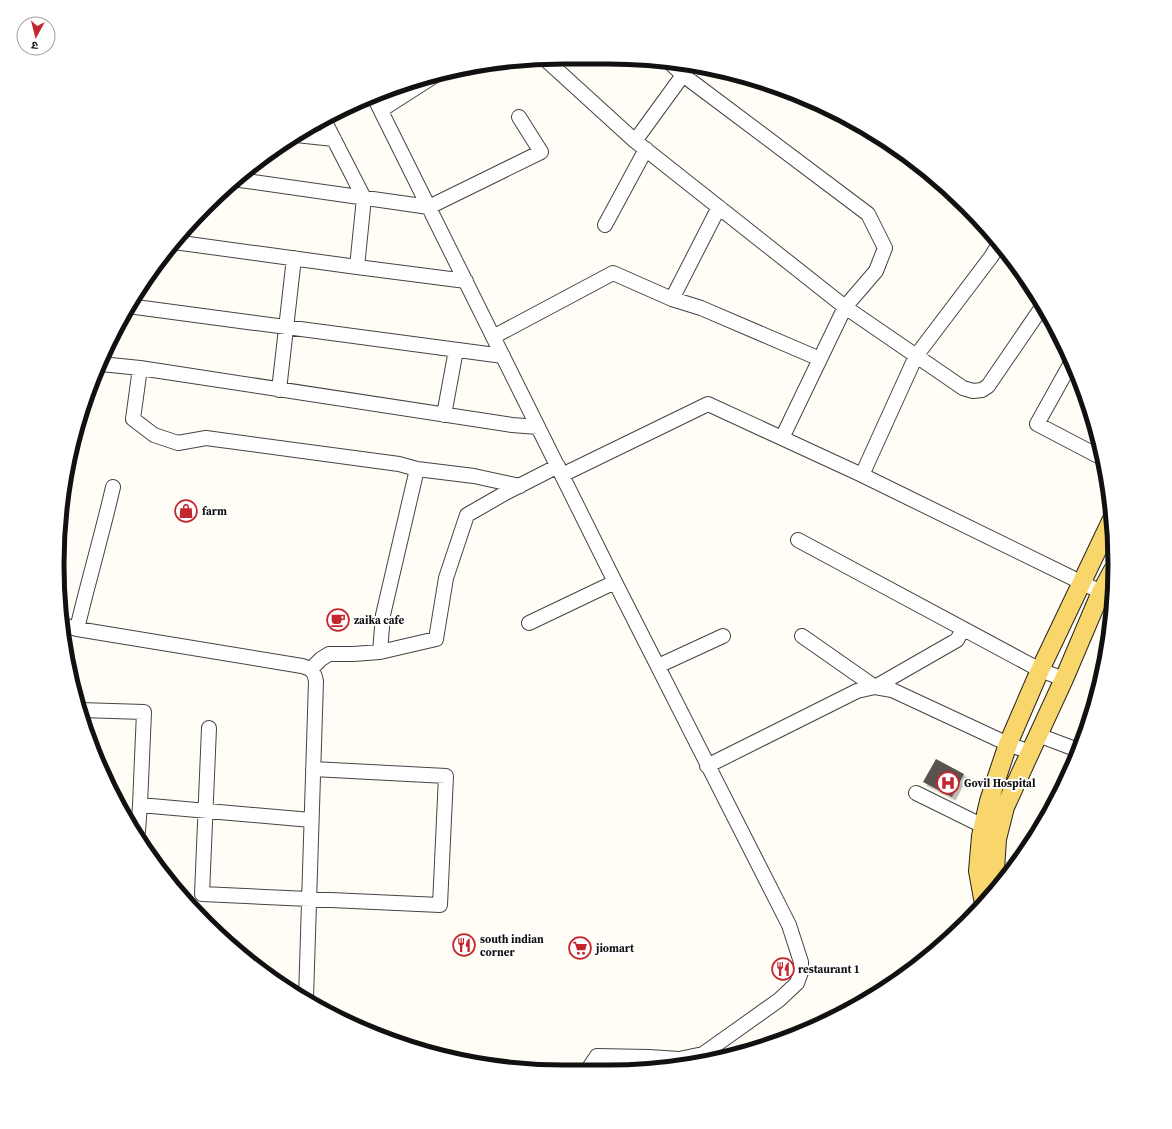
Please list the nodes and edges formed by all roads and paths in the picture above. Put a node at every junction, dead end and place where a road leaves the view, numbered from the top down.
1 (551, 64) edge
2 (687, 70) edge
3 (688, 71) edge
4 (417, 87) edge
5 (376, 101) edge
6 (380, 110) junction
7 (519, 117) dead end
8 (326, 125) edge
9 (306, 136) edge
10 (334, 139) junction
11 (640, 145) junction
12 (243, 180) edge
13 (364, 198) junction
14 (428, 207) junction
15 (719, 207) junction
16 (605, 225) dead end
17 (181, 243) edge
18 (996, 249) edge
19 (294, 258) junction
20 (357, 267) junction
21 (466, 281) junction
22 (672, 299) junction
23 (135, 307) edge
24 (845, 307) junction
25 (1039, 311) edge
26 (286, 327) junction
27 (493, 337) junction
28 (456, 350) junction
29 (503, 356) junction
30 (916, 356) junction
31 (820, 359) junction
32 (106, 365) edge
33 (140, 368) junction
34 (1068, 369) edge
35 (279, 390) junction
36 (444, 415) junction
37 (538, 427) junction
38 (782, 438) junction
39 (1095, 454) edge
40 (417, 469) junction
41 (560, 471) junction
42 (862, 475) junction
43 (520, 486) junction
44 (113, 487) dead end
45 (1107, 530) edge
46 (798, 540) dead end
47 (1108, 580) edge
48 (615, 582) junction
49 (1082, 583) junction
50 (1101, 592) junction
51 (529, 623) dead end
52 (68, 626) edge
53 (77, 629) junction
54 (963, 629) junction
55 (723, 636) dead end
56 (802, 636) dead end
57 (380, 652) junction
58 (658, 666) junction
59 (311, 669) junction
60 (1040, 670) junction
61 (1064, 679) junction
62 (875, 688) junction
63 (86, 710) edge
64 (209, 728) dead end
65 (1038, 734) junction
66 (1008, 744) junction
67 (1073, 748) edge
68 (1030, 752) junction
69 (707, 766) junction
70 (313, 769) junction
71 (916, 793) dead end
72 (140, 805) junction
73 (206, 811) junction
74 (311, 820) junction
75 (983, 826) junction
76 (138, 827) edge
77 (997, 879) edge
78 (983, 896) edge
79 (308, 899) junction
80 (301, 990) edge
81 (591, 1065) edge

1 - 11 street
2 - 11 street
3 - 24 street
4 - 6 street
5 - 6 street
6 - 14 street
7 - 14 street
8 - 10 street
9 - 10 street
10 - 13 street
11 - 15 street
11 - 16 street
12 - 13 street
13 - 14 street
13 - 20 street
14 - 21 street
15 - 22 street
15 - 24 street
17 - 19 street
18 - 30 street
19 - 20 street
19 - 26 street
20 - 21 street
21 - 27 street
22 - 27 street
22 - 31 street
23 - 26 street
24 - 30 street
24 - 31 street
25 - 30 street
26 - 28 street
26 - 35 street
27 - 29 street
28 - 29 street
28 - 36 street
29 - 37 street
30 - 42 street
31 - 38 street
32 - 33 street
33 - 35 street
33 - 40 street
34 - 39 street
35 - 36 street
36 - 37 street
37 - 41 street
38 - 41 street
38 - 42 street
40 - 43 street
40 - 57 street
41 - 43 street
41 - 48 street
42 - 49 street
43 - 57 street
44 - 53 street
45 - 49 main road
46 - 54 street
47 - 50 main road
48 - 51 street
48 - 58 street
49 - 50 street
49 - 60 main road
50 - 61 main road
52 - 53 street
53 - 59 street
54 - 60 street
54 - 62 street
55 - 58 street
56 - 62 street
57 - 59 street
58 - 69 street
59 - 70 street
60 - 61 street
60 - 66 main road
61 - 65 main road
62 - 66 street
62 - 69 street
63 - 72 street
64 - 73 street
65 - 67 street
65 - 68 main road
66 - 68 street
66 - 75 main road
68 - 77 main road
69 - 81 street
70 - 74 street
70 - 79 street
71 - 75 street
72 - 73 street
72 - 76 street
73 - 74 street
73 - 79 street
74 - 79 street
75 - 78 main road
79 - 80 street

